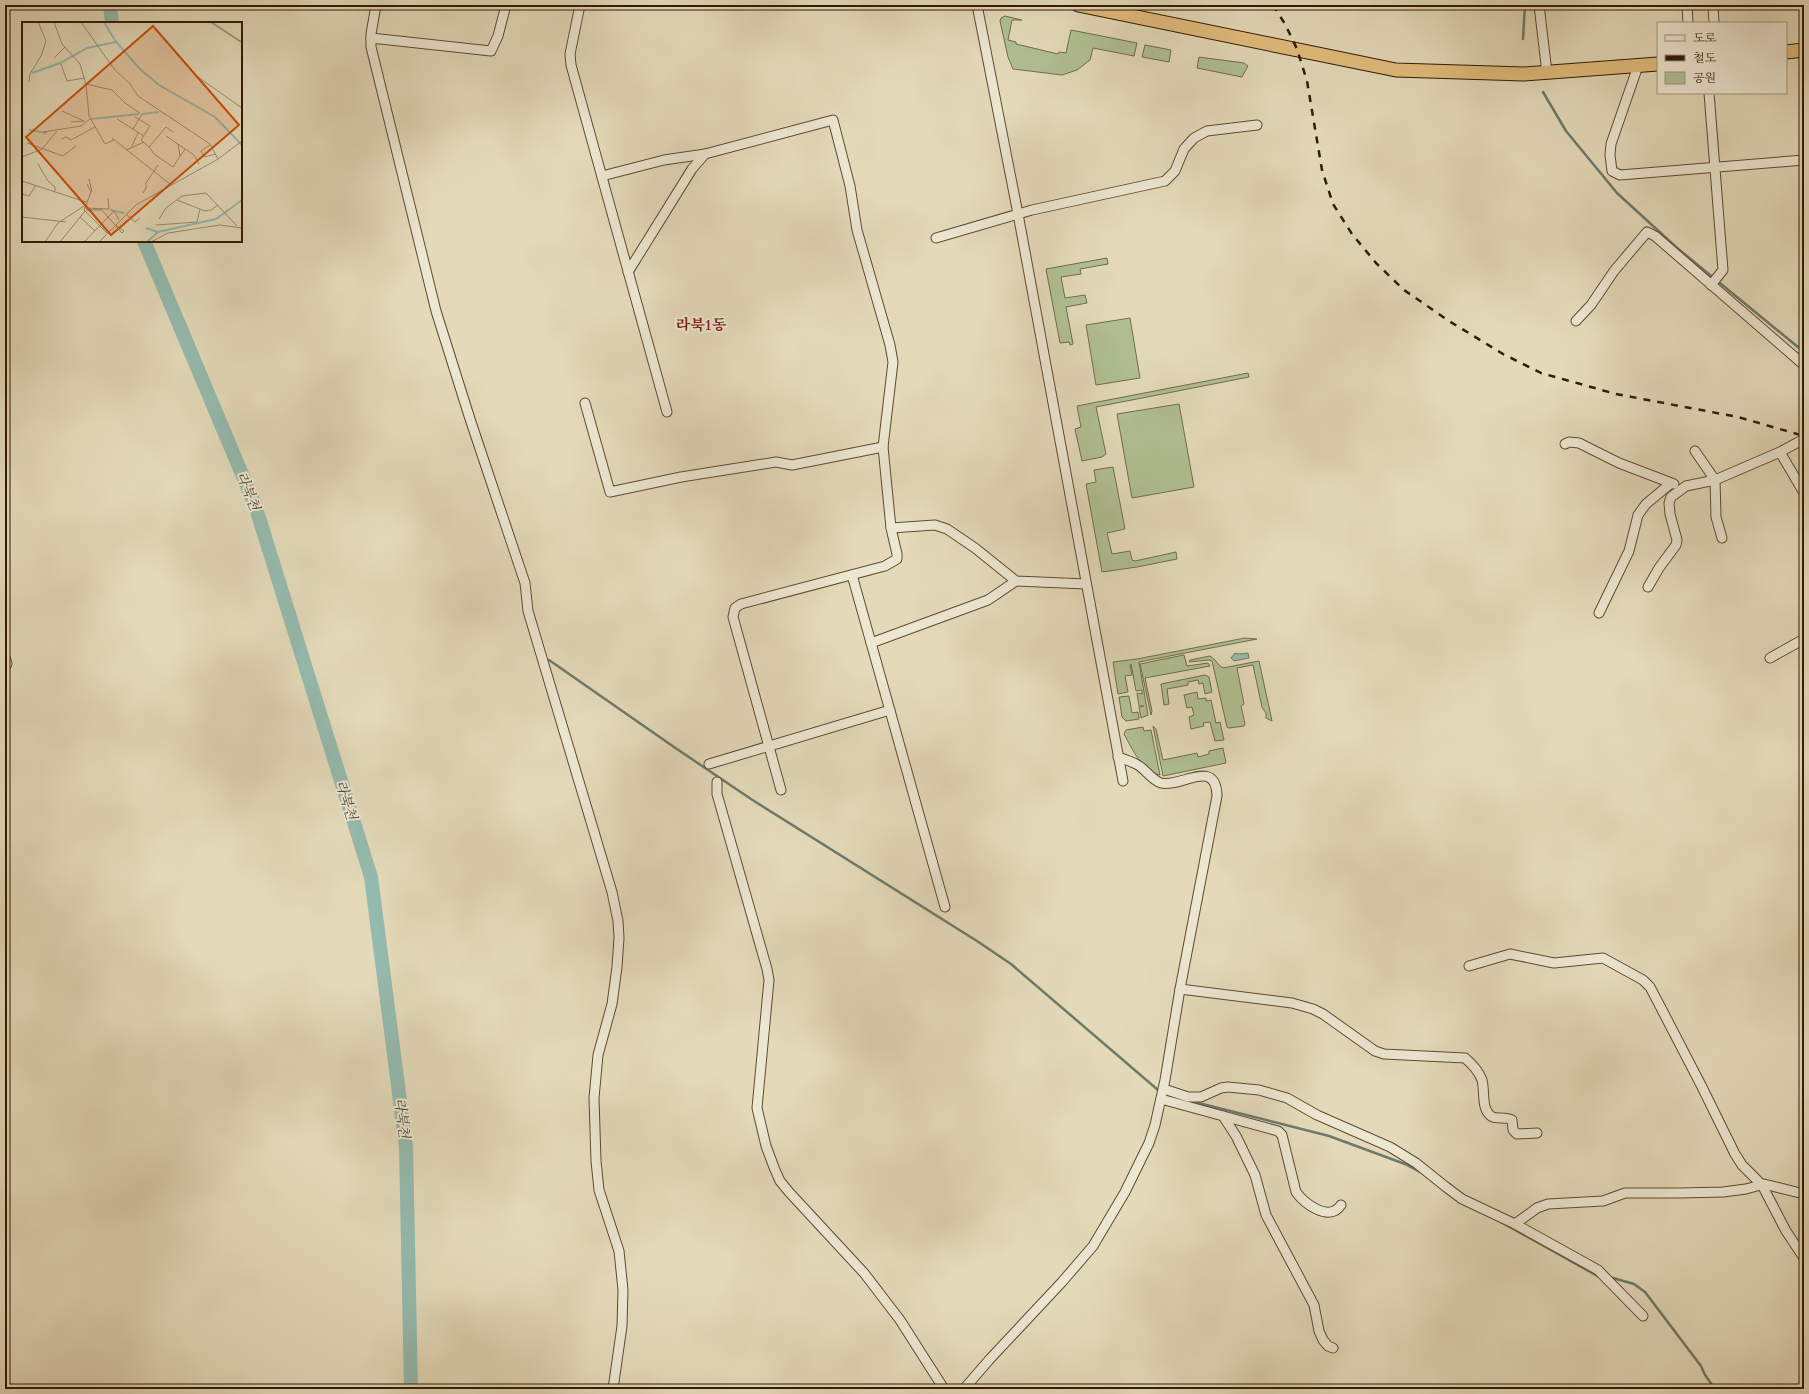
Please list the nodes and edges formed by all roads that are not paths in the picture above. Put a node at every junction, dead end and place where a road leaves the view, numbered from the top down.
1 (376, 5) edge
2 (506, 5) edge
3 (580, 5) edge
4 (977, 5) edge
5 (1078, 5) edge
6 (1539, 5) edge
7 (1687, 5) edge
8 (1713, 5) edge
9 (1688, 22) edge
10 (1714, 22) edge
11 (371, 38) junction
12 (1804, 50) edge
13 (1787, 52) edge
14 (1657, 64) edge
15 (1638, 66) junction
16 (1547, 73) junction
17 (1708, 94) edge
18 (1256, 126) dead end
19 (705, 154) junction
20 (1804, 160) edge
21 (1714, 168) junction
22 (602, 176) junction
23 (1018, 214) junction
24 (936, 238) dead end
25 (628, 272) junction
26 (1714, 282) junction
27 (1576, 321) dead end
28 (1804, 365) edge
29 (585, 403) dead end
30 (667, 412) dead end
31 (1802, 440) edge
32 (1565, 444) dead end
33 (883, 447) junction
34 (1695, 451) dead end
35 (1780, 452) junction
36 (1715, 480) junction
37 (1670, 484) junction
38 (1686, 486) junction
39 (1804, 493) edge
40 (892, 528) junction
41 (1722, 538) dead end
42 (852, 575) junction
43 (1016, 581) junction
44 (1086, 584) junction
45 (1648, 588) dead end
46 (1599, 613) dead end
47 (1804, 639) edge
48 (871, 643) junction
49 (5, 658) edge
50 (1770, 658) dead end
51 (5, 664) edge
52 (890, 710) junction
53 (769, 746) junction
54 (1118, 757) junction
55 (709, 764) dead end
56 (1123, 781) dead end
57 (717, 782) dead end
58 (780, 790) dead end
59 (945, 907) dead end
60 (1469, 966) dead end
61 (1180, 989) junction
62 (1164, 1088) junction
63 (1161, 1099) junction
64 (1223, 1116) junction
65 (1537, 1133) dead end
66 (1762, 1185) junction
67 (1804, 1194) edge
68 (1341, 1205) dead end
69 (1515, 1224) junction
70 (1804, 1258) edge
71 (1643, 1316) dead end
72 (1333, 1348) dead end
73 (613, 1389) edge
74 (944, 1389) edge
75 (964, 1389) edge

1 - 11 street
2 - 11 street
3 - 22 street
4 - 23 street
5 - 16 highway
6 - 16 street
7 - 9 street
8 - 10 street
11 - 73 street
12 - 13 highway
14 - 15 highway
15 - 16 highway
15 - 21 street
17 - 21 street
18 - 23 street
19 - 22 street
19 - 25 street
19 - 33 street
20 - 21 street
21 - 26 street
22 - 25 street
23 - 24 street
23 - 44 street
25 - 30 street
26 - 27 street
26 - 28 street
29 - 33 street
31 - 35 street
32 - 37 street
33 - 40 street
34 - 36 street
35 - 36 street
35 - 39 street
36 - 38 street
36 - 41 street
37 - 38 street
37 - 46 street
38 - 45 street
40 - 42 street
40 - 43 street
42 - 48 street
42 - 53 street
43 - 44 street
43 - 48 street
44 - 54 street
47 - 50 street
48 - 52 street
49 - 51 street
52 - 53 street
52 - 59 street
53 - 55 street
53 - 58 street
54 - 56 street
54 - 61 street
57 - 74 street
60 - 66 street
61 - 62 street
61 - 65 street
62 - 63 street
62 - 69 street
63 - 64 street
63 - 75 street
64 - 68 street
64 - 72 street
66 - 67 street
66 - 69 street
66 - 70 street
69 - 71 street

